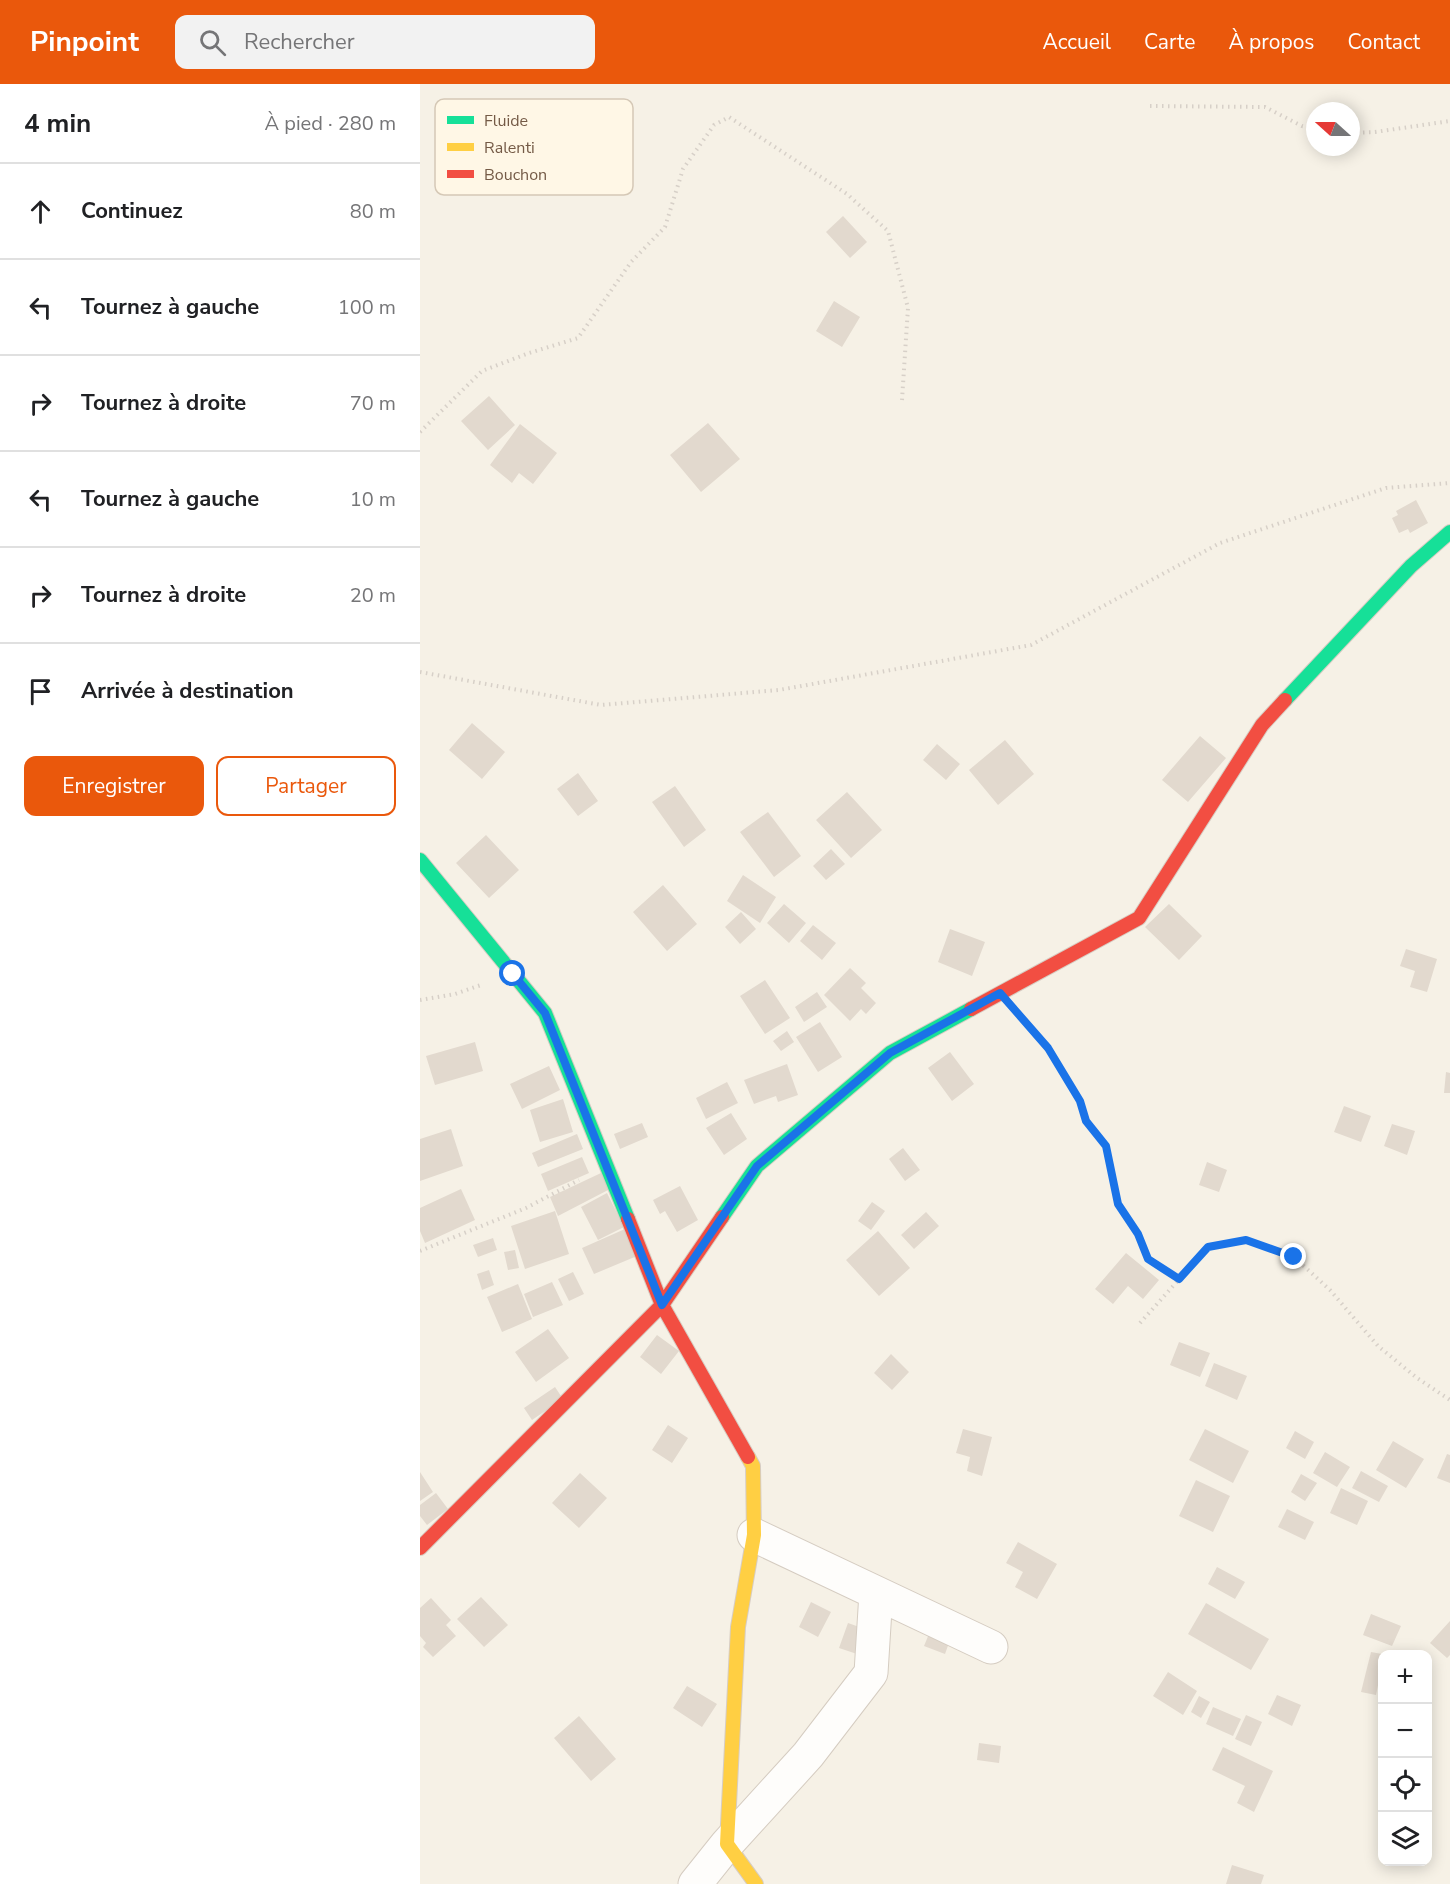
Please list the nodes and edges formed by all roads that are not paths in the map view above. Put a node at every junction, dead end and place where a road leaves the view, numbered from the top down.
1 (1450, 532) edge
2 (420, 861) edge
3 (662, 1305) junction
4 (754, 1535) junction
5 (420, 1548) edge
6 (876, 1593) junction
7 (991, 1647) dead end
8 (727, 1844) junction
9 (695, 1884) edge
10 (756, 1884) edge

1 - 3 street
2 - 3 street
3 - 4 street
3 - 5 street
4 - 6 street
4 - 8 street
6 - 7 street
6 - 8 street
8 - 9 street
8 - 10 street

